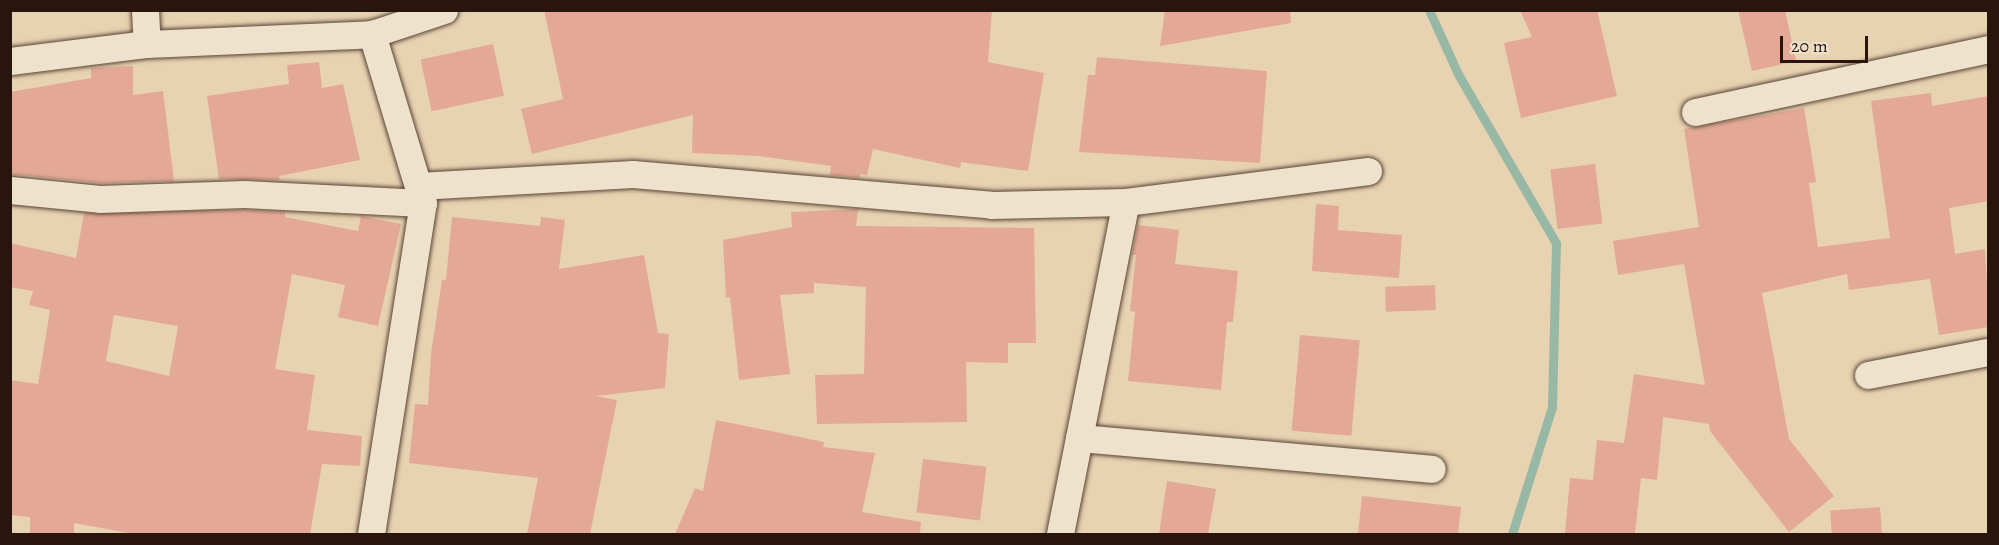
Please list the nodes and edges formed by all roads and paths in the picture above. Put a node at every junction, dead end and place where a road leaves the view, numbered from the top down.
1 (145, 10) edge
2 (444, 10) edge
3 (372, 34) junction
4 (147, 44) junction
5 (1989, 49) edge
6 (10, 61) edge
7 (1695, 112) dead end
8 (1368, 171) dead end
9 (10, 190) edge
10 (421, 194) junction
11 (1126, 202) junction
12 (1989, 352) edge
13 (1868, 375) dead end
14 (1079, 438) junction
15 (1432, 469) dead end
16 (371, 534) edge
17 (1060, 534) edge

1 - 4 street
2 - 3 street
3 - 4 street
3 - 10 street
4 - 6 street
5 - 7 street
8 - 11 street
9 - 10 street
10 - 11 street
10 - 16 street
11 - 14 street
12 - 13 street
14 - 15 street
14 - 17 street

